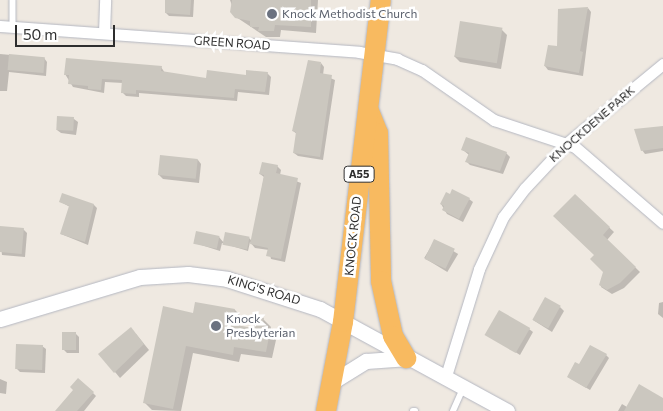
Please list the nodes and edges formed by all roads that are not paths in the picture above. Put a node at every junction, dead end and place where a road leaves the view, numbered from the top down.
1 (13, 0) edge
2 (105, 0) edge
3 (381, 0) edge
4 (0, 26) edge
5 (13, 27) junction
6 (104, 33) junction
7 (374, 55) junction
8 (663, 64) edge
9 (367, 107) junction
10 (567, 143) junction
11 (663, 223) edge
12 (0, 319) edge
13 (344, 322) junction
14 (406, 358) junction
15 (445, 380) junction
16 (332, 382) junction
17 (463, 389) junction
18 (326, 411) edge
19 (453, 411) edge
20 (507, 411) edge

1 - 5 lane
2 - 6 street
3 - 7 highway, KNOCK ROAD / A55
4 - 5 street, GREEN ROAD
5 - 6 street, GREEN ROAD
6 - 7 street, GREEN ROAD
7 - 9 highway, KNOCK ROAD / A55
7 - 10 street, GREEN ROAD
8 - 10 street, KNOCKDENE PARK
9 - 13 highway, KNOCK ROAD / A55
9 - 14 highway
10 - 11 street
10 - 15 street, KNOCKDENE PARK
12 - 13 street, KING'S ROAD
13 - 14 street, KING'S ROAD
13 - 16 highway, KNOCK ROAD / A55
14 - 15 street, KING'S ROAD
14 - 16 street
15 - 17 street, KING'S ROAD
16 - 18 highway, KNOCK ROAD / A55
17 - 19 lane
17 - 20 street, KING'S ROAD

